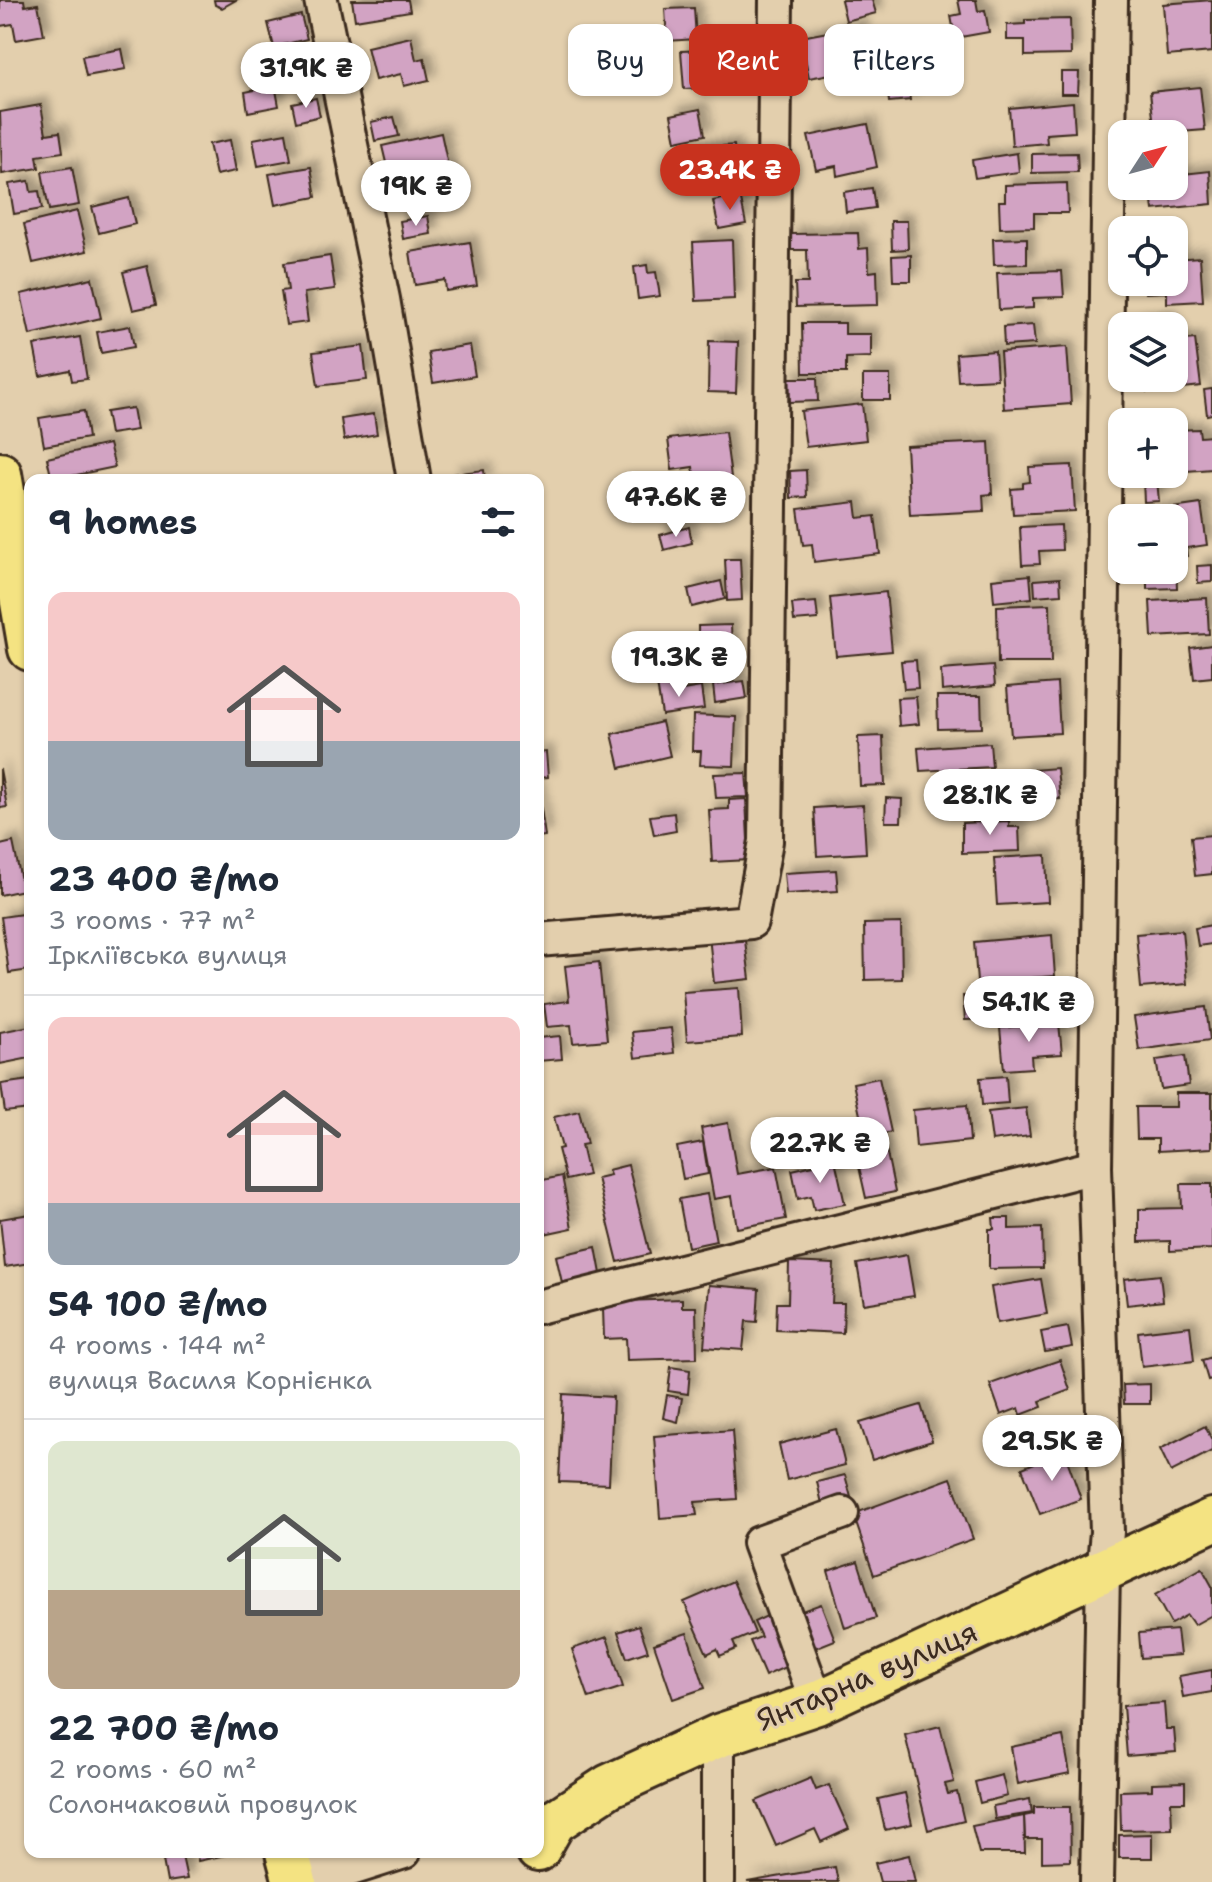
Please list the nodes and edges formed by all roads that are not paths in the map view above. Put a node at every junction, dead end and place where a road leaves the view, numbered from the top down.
1 (321, 0) edge
2 (776, 0) edge
3 (1111, 0) edge
4 (0, 474) edge
5 (413, 474) edge
6 (24, 614) edge
7 (544, 939) edge
8 (1095, 1167) junction
9 (544, 1305) edge
10 (842, 1513) dead end
11 (1212, 1520) edge
12 (1103, 1573) junction
13 (817, 1703) junction
14 (718, 1736) junction
15 (609, 1786) junction
16 (544, 1807) edge
17 (544, 1839) edge
18 (360, 1858) edge
19 (534, 1858) edge
20 (301, 1866) edge
21 (383, 1882) edge
22 (522, 1882) edge
23 (718, 1882) edge
24 (1097, 1882) edge

1 - 5 street
2 - 7 street
3 - 8 street
4 - 6 main road
8 - 9 street
8 - 12 street
10 - 13 street
11 - 12 main road, Янтарна вулиця
12 - 13 main road, Янтарна вулиця
12 - 24 street
13 - 14 main road, Янтарна вулиця
14 - 15 main road, Янтарна вулиця
14 - 23 street
15 - 16 street
15 - 17 main road, Янтарна вулиця
18 - 20 street
19 - 22 main road, Янтарна вулиця
20 - 21 street

